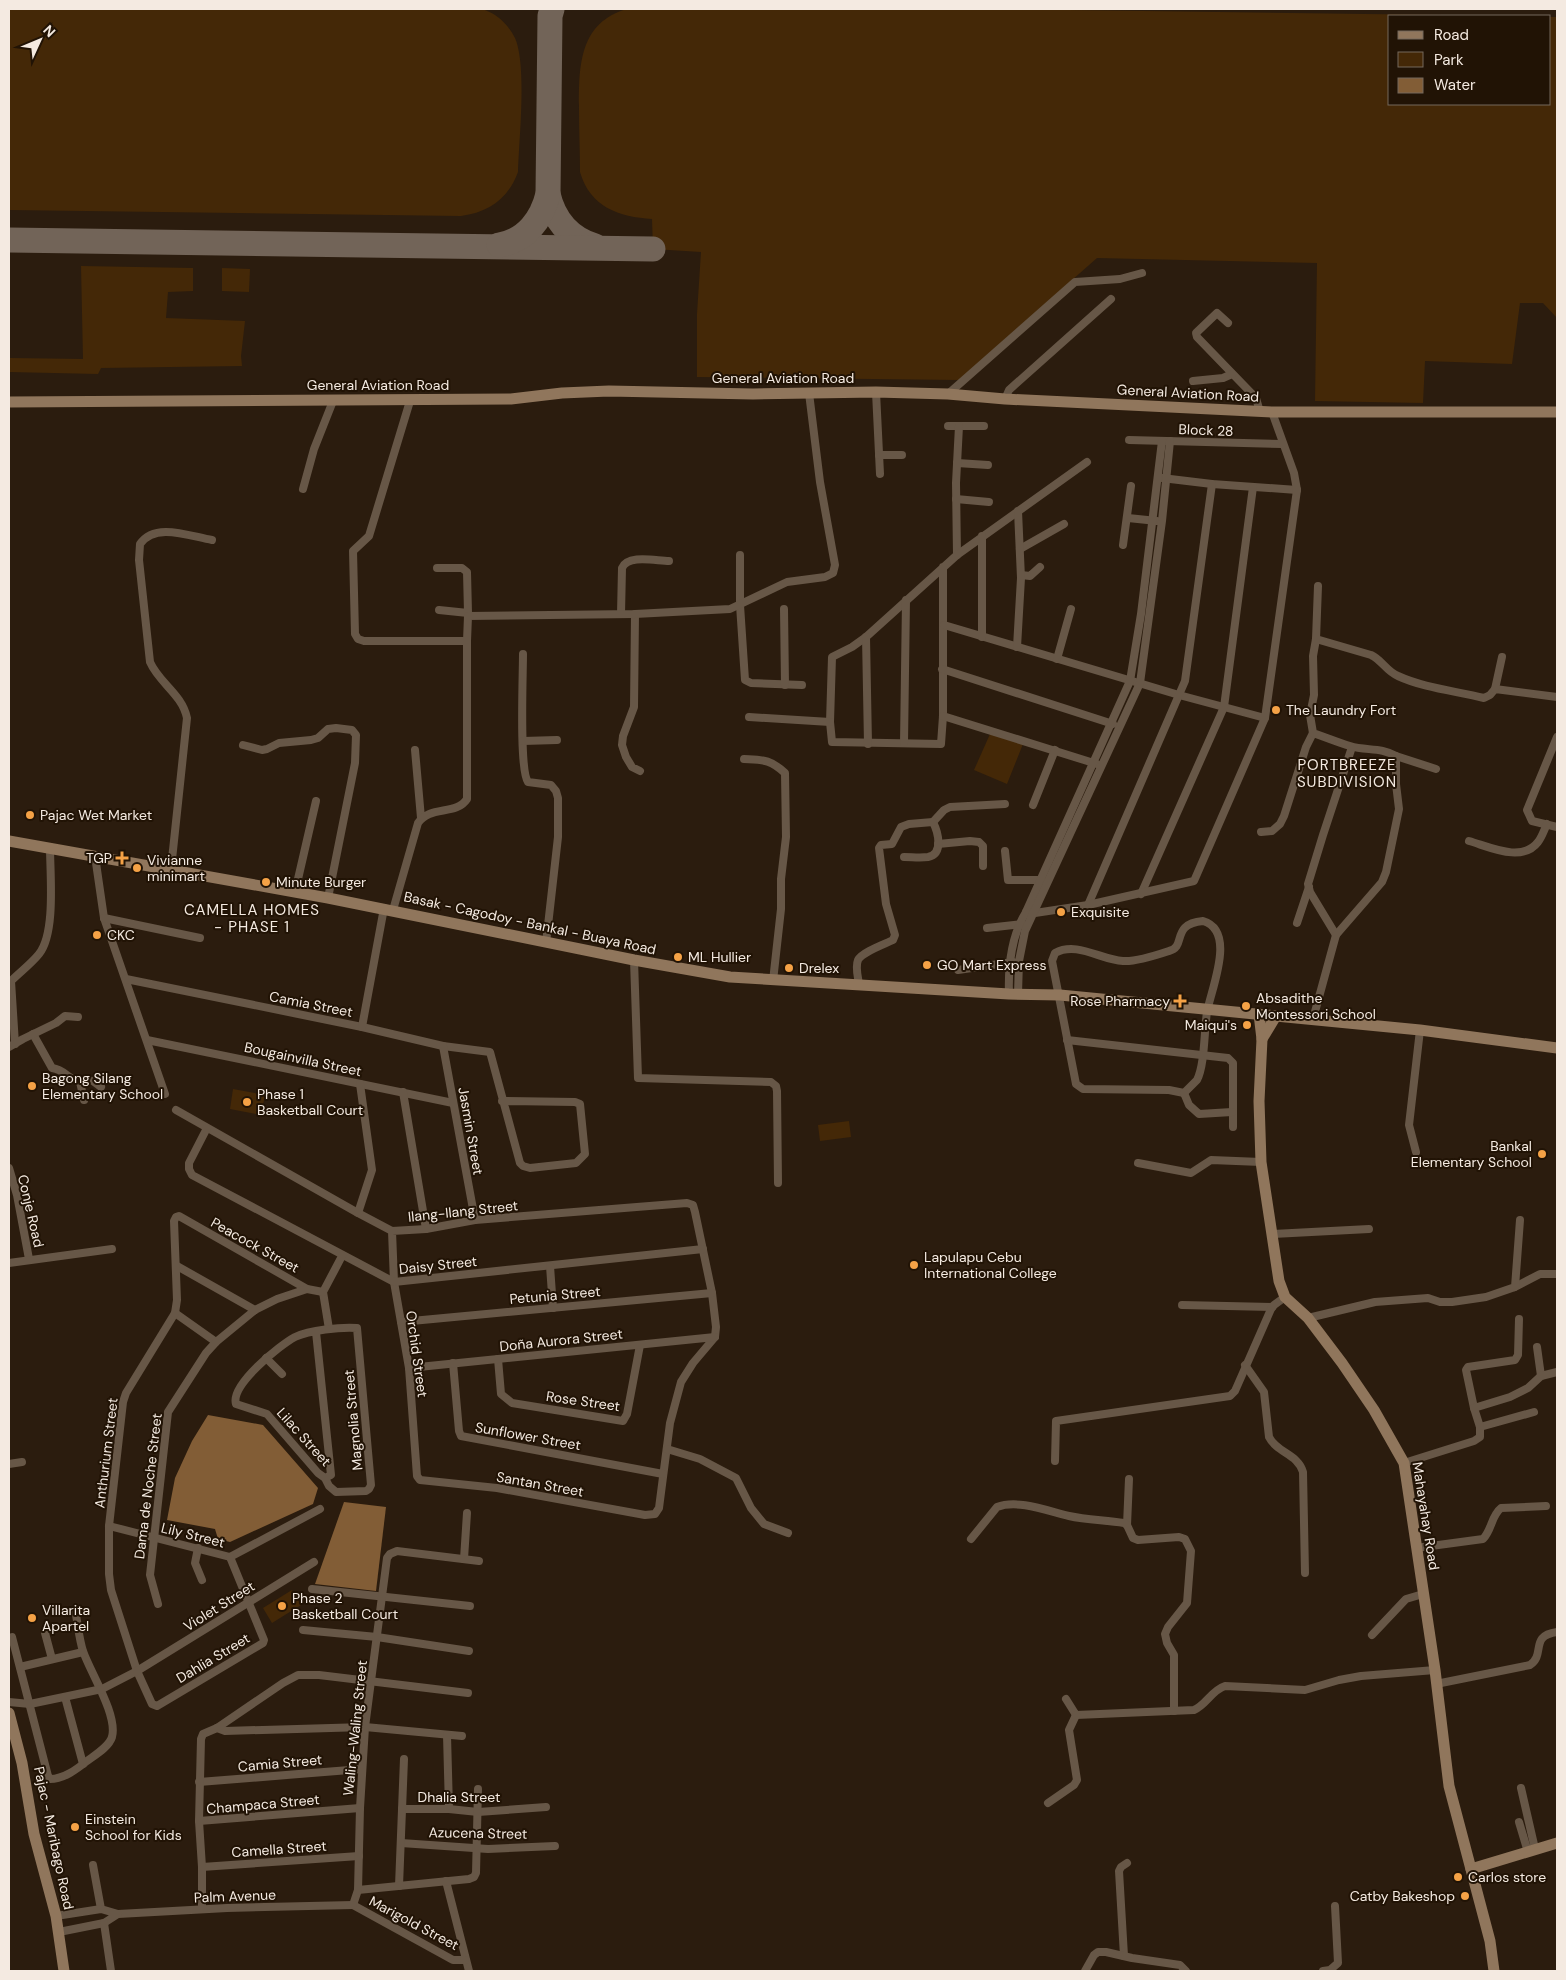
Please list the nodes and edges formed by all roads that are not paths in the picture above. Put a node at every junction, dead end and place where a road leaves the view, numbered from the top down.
1 (1142, 273) dead end
2 (1111, 299) dead end
3 (1228, 323) dead end
4 (1232, 374) junction
5 (1193, 381) dead end
6 (876, 392) junction
7 (809, 393) junction
8 (948, 394) junction
9 (1005, 399) junction
10 (333, 401) junction
11 (410, 401) junction
12 (9, 402) edge
13 (1266, 412) junction
14 (1557, 412) edge
15 (948, 426) dead end
16 (959, 426) junction
17 (984, 426) dead end
18 (1129, 440) dead end
19 (1166, 441) junction
20 (1282, 444) junction
21 (879, 455) junction
22 (902, 455) dead end
23 (1087, 462) dead end
24 (957, 463) junction
25 (988, 464) dead end
26 (880, 474) dead end
27 (1157, 477) junction
28 (1167, 478) junction
29 (1212, 484) junction
30 (1131, 486) dead end
31 (1253, 486) junction
32 (303, 489) dead end
33 (1297, 490) junction
34 (956, 500) junction
35 (989, 502) dead end
36 (1018, 511) junction
37 (1128, 518) junction
38 (1153, 520) junction
39 (1162, 521) junction
40 (1064, 524) dead end
41 (982, 536) junction
42 (212, 540) dead end
43 (1123, 545) dead end
44 (1020, 549) junction
45 (740, 555) dead end
46 (957, 555) junction
47 (669, 561) dead end
48 (943, 567) junction
49 (1040, 567) dead end
50 (437, 568) dead end
51 (1021, 575) junction
52 (1318, 586) dead end
53 (1144, 591) junction
54 (1152, 592) junction
55 (906, 600) junction
56 (740, 605) junction
57 (784, 609) dead end
58 (1071, 609) dead end
59 (439, 610) dead end
60 (468, 614) junction
61 (622, 614) junction
62 (635, 614) junction
63 (1140, 614) junction
64 (1150, 615) junction
65 (944, 625) junction
66 (866, 637) junction
67 (982, 637) junction
68 (1316, 640) junction
69 (467, 641) junction
70 (1017, 647) junction
71 (523, 654) dead end
72 (1502, 657) dead end
73 (1057, 659) junction
74 (942, 669) junction
75 (1130, 681) junction
76 (1140, 684) junction
77 (785, 685) junction
78 (802, 685) dead end
79 (1495, 689) junction
80 (1179, 695) junction
81 (1557, 696) edge
82 (1224, 707) junction
83 (749, 716) dead end
84 (943, 716) junction
85 (1265, 718) junction
86 (830, 722) junction
87 (1110, 722) junction
88 (1120, 726) junction
89 (1312, 733) junction
90 (1557, 737) edge
91 (557, 740) dead end
92 (523, 741) junction
93 (904, 743) junction
94 (868, 744) junction
95 (243, 745) dead end
96 (1352, 747) junction
97 (416, 750) dead end
98 (1055, 750) junction
99 (1396, 756) junction
100 (744, 759) dead end
101 (1092, 762) junction
102 (1101, 766) junction
103 (1436, 769) dead end
104 (640, 771) dead end
105 (316, 801) dead end
106 (1004, 804) dead end
107 (1033, 805) dead end
108 (421, 818) junction
109 (933, 822) junction
110 (1547, 824) junction
111 (1557, 826) edge
112 (1261, 832) dead end
113 (9, 841) edge
114 (1469, 841) dead end
115 (938, 844) junction
116 (50, 847) junction
117 (1005, 851) dead end
118 (95, 856) junction
119 (904, 858) dead end
120 (983, 866) dead end
121 (171, 870) junction
122 (1039, 880) junction
123 (1048, 880) junction
124 (1309, 887) junction
125 (295, 892) junction
126 (1141, 894) junction
127 (328, 898) junction
128 (1088, 905) junction
129 (389, 909) junction
130 (1026, 912) junction
131 (1035, 913) junction
132 (104, 918) junction
133 (1297, 922) dead end
134 (1019, 924) junction
135 (1028, 924) junction
136 (987, 928) dead end
137 (1336, 935) junction
138 (200, 938) dead end
139 (546, 943) junction
140 (634, 960) junction
141 (1019, 961) junction
142 (1010, 962) junction
143 (958, 970) dead end
144 (126, 979) junction
145 (10, 981) edge
146 (773, 981) junction
147 (859, 984) junction
148 (1013, 994) junction
149 (1060, 995) junction
150 (1208, 1010) junction
151 (1259, 1014) junction
152 (1276, 1016) junction
153 (78, 1017) dead end
154 (1313, 1019) junction
155 (362, 1027) junction
156 (1420, 1030) junction
157 (33, 1034) junction
158 (1262, 1039) junction
159 (147, 1040) junction
160 (1067, 1040) junction
161 (12, 1046) edge
162 (443, 1046) junction
163 (1557, 1048) edge
164 (1202, 1056) junction
165 (80, 1082) junction
166 (360, 1084) junction
167 (101, 1087) dead end
168 (403, 1092) junction
169 (1184, 1092) junction
170 (165, 1094) dead end
171 (84, 1100) dead end
172 (502, 1101) junction
173 (453, 1103) junction
174 (176, 1110) dead end
175 (1232, 1112) junction
176 (1233, 1127) dead end
177 (207, 1128) junction
178 (1416, 1152) dead end
179 (1261, 1162) junction
180 (1138, 1163) dead end
181 (9, 1168) edge
182 (778, 1183) dead end
183 (358, 1214) junction
184 (176, 1217) joint
185 (475, 1220) junction
186 (1520, 1220) dead end
187 (426, 1229) junction
188 (1369, 1229) dead end
189 (392, 1231) junction
190 (1273, 1234) junction
191 (112, 1249) dead end
192 (703, 1249) junction
193 (342, 1256) junction
194 (29, 1259) junction
195 (9, 1263) edge
196 (177, 1266) junction
197 (550, 1266) junction
198 (1557, 1274) edge
199 (394, 1282) junction
200 (1515, 1287) junction
201 (307, 1289) junction
202 (323, 1292) junction
203 (712, 1293) junction
204 (1285, 1297) junction
205 (1182, 1305) dead end
206 (1272, 1306) junction
207 (553, 1308) junction
208 (255, 1310) junction
209 (175, 1313) junction
210 (1308, 1318) junction
211 (1519, 1319) dead end
212 (401, 1322) junction
213 (357, 1328) joint
214 (329, 1329) junction
215 (316, 1332) junction
216 (715, 1337) junction
217 (216, 1342) junction
218 (640, 1344) junction
219 (1537, 1347) dead end
220 (266, 1358) junction
221 (498, 1359) junction
222 (453, 1364) junction
223 (1245, 1365) junction
224 (409, 1368) junction
225 (1557, 1372) edge
226 (282, 1374) dead end
227 (1541, 1376) junction
228 (1474, 1408) junction
229 (1534, 1412) dead end
230 (1480, 1427) junction
231 (667, 1449) junction
232 (1055, 1461) dead end
233 (22, 1462) dead end
234 (1404, 1463) junction
235 (9, 1464) edge
236 (663, 1474) junction
237 (328, 1477) junction
238 (1128, 1479) dead end
239 (420, 1480) joint
240 (1546, 1506) dead end
241 (320, 1509) dead end
242 (467, 1513) dead end
243 (1127, 1525) junction
244 (109, 1526) junction
245 (788, 1533) dead end
246 (153, 1538) junction
247 (971, 1539) dead end
248 (198, 1548) junction
249 (1416, 1548) junction
250 (230, 1557) junction
251 (464, 1560) junction
252 (479, 1561) dead end
253 (314, 1562) dead end
254 (1305, 1573) dead end
255 (202, 1580) dead end
256 (312, 1589) dead end
257 (1423, 1594) junction
258 (382, 1596) junction
259 (249, 1602) junction
260 (158, 1604) dead end
261 (470, 1606) dead end
262 (75, 1610) dead end
263 (302, 1630) dead end
264 (1557, 1632) edge
265 (45, 1633) dead end
266 (1372, 1635) dead end
267 (12, 1637) dead end
268 (377, 1637) junction
269 (469, 1651) dead end
270 (83, 1652) junction
271 (52, 1659) junction
272 (20, 1667) junction
273 (1435, 1670) junction
274 (137, 1671) junction
275 (370, 1682) junction
276 (1436, 1684) junction
277 (102, 1689) junction
278 (468, 1693) dead end
279 (65, 1697) junction
280 (1066, 1699) dead end
281 (9, 1702) edge
282 (30, 1704) junction
283 (1174, 1711) junction
284 (9, 1713) edge
285 (1076, 1716) junction
286 (365, 1727) junction
287 (217, 1728) junction
288 (447, 1734) junction
289 (462, 1736) dead end
290 (404, 1759) dead end
291 (83, 1764) junction
292 (362, 1769) junction
293 (200, 1782) junction
294 (1521, 1788) dead end
295 (478, 1789) dead end
296 (1048, 1803) dead end
297 (546, 1806) dead end
298 (360, 1808) junction
299 (402, 1809) junction
300 (448, 1809) junction
301 (478, 1812) junction
302 (199, 1821) junction
303 (1519, 1822) dead end
304 (401, 1843) junction
305 (1557, 1843) edge
306 (555, 1846) dead end
307 (477, 1848) junction
308 (1532, 1850) junction
309 (358, 1856) junction
310 (1128, 1864) dead end
311 (94, 1865) dead end
312 (202, 1867) junction
313 (1470, 1869) junction
314 (446, 1880) junction
315 (399, 1886) junction
316 (358, 1890) junction
317 (353, 1905) junction
318 (1335, 1906) dead end
319 (101, 1909) junction
320 (202, 1909) junction
321 (118, 1914) junction
322 (56, 1916) junction
323 (104, 1923) junction
324 (59, 1932) junction
325 (1124, 1956) junction
326 (465, 1960) junction
327 (64, 1971) edge
328 (111, 1971) edge
329 (469, 1971) edge
330 (1085, 1971) edge
331 (1186, 1971) edge
332 (1323, 1971) edge
333 (1494, 1971) edge

1 - 8 street
2 - 9 street
3 - 4 street
4 - 5 street
4 - 13 street
6 - 7 street, General Aviation Road
6 - 8 street, General Aviation Road
6 - 21 street
7 - 11 street, General Aviation Road
7 - 56 street
8 - 9 street, General Aviation Road
9 - 13 street, General Aviation Road
10 - 11 street, General Aviation Road
10 - 12 street, General Aviation Road
10 - 32 street
11 - 69 street
13 - 14 street, General Aviation Road
13 - 20 street
15 - 16 street
16 - 17 street
16 - 24 street
18 - 19 street, Block 28
19 - 20 street, Block 28
19 - 27 street
19 - 28 street
20 - 33 street
21 - 22 street
21 - 26 street
23 - 36 street
24 - 25 street
24 - 34 street
27 - 28 street
27 - 38 street
28 - 29 street
28 - 39 street
29 - 31 street
29 - 80 street
30 - 37 street
31 - 33 street
31 - 82 street
33 - 85 street
34 - 35 street
34 - 46 street
36 - 41 street
36 - 44 street
37 - 38 street
37 - 43 street
38 - 39 street
38 - 53 street
39 - 54 street
40 - 44 street
41 - 46 street
41 - 67 street
42 - 121 street
44 - 51 street
45 - 56 street
46 - 48 street
47 - 61 street
48 - 55 street
48 - 65 street
49 - 51 street
50 - 60 street
51 - 70 street
52 - 68 street
53 - 54 street
53 - 63 street
54 - 64 street
55 - 66 street
55 - 93 street
56 - 62 street
56 - 77 street
57 - 77 street
58 - 73 street
59 - 60 street
60 - 61 street
60 - 69 street
61 - 62 street
62 - 104 street
63 - 64 street
63 - 75 street
64 - 76 street
65 - 67 street
65 - 74 street
66 - 86 street
66 - 94 street
67 - 70 street
68 - 79 street
68 - 89 street
69 - 108 street
70 - 73 street
71 - 92 street
72 - 79 street
73 - 75 street
74 - 84 street
74 - 87 street
75 - 76 street
75 - 87 street
76 - 80 street
76 - 88 street
77 - 78 street
79 - 81 street
80 - 82 street
80 - 128 street
82 - 85 street
82 - 126 street
83 - 86 street
84 - 93 street
84 - 98 street
85 - 126 street
86 - 94 street
87 - 88 street
87 - 101 street
88 - 102 street
89 - 96 street
89 - 112 street
90 - 110 street
91 - 92 street
92 - 139 street
93 - 94 street
95 - 127 street
96 - 99 street
96 - 124 street
97 - 108 street
98 - 101 street
98 - 107 street
99 - 103 street
99 - 137 street
100 - 146 street
101 - 102 street
101 - 122 street
102 - 123 street
105 - 125 street
106 - 109 street
108 - 129 street
109 - 115 street
109 - 147 street
110 - 111 street
110 - 114 street
113 - 116 street, Basak - Cagodoy - Bankal - Buaya Road
115 - 119 street
115 - 120 street
116 - 118 street, Basak - Cagodoy - Bankal - Buaya Road
116 - 145 street
117 - 122 street
118 - 121 street, Basak - Cagodoy - Bankal - Buaya Road
118 - 132 street
121 - 125 street, Basak - Cagodoy - Bankal - Buaya Road
122 - 123 street
122 - 130 street
123 - 131 street
124 - 133 street
124 - 137 street
125 - 127 street, Basak - Cagodoy - Bankal - Buaya Road
126 - 128 street
127 - 129 street, Basak - Cagodoy - Bankal - Buaya Road
128 - 131 street
129 - 139 street, Basak - Cagodoy - Bankal - Buaya Road
129 - 155 street
130 - 131 street
130 - 134 street
131 - 135 street
132 - 138 street
132 - 144 street
134 - 135 street
134 - 136 street
134 - 142 street
135 - 141 street
137 - 154 street
139 - 140 street, Basak - Cagodoy - Bankal - Buaya Road
140 - 146 street, Basak - Cagodoy - Bankal - Buaya Road
140 - 182 street
141 - 142 street
141 - 148 street
142 - 143 street
142 - 148 street
144 - 155 street, Camia Street
144 - 159 street
145 - 161 street
146 - 147 street, Basak - Cagodoy - Bankal - Buaya Road
147 - 148 street, Basak - Cagodoy - Bankal - Buaya Road
148 - 149 street, Basak - Cagodoy - Bankal - Buaya Road
149 - 150 street, Basak - Cagodoy - Bankal - Buaya Road
149 - 150 street
149 - 160 street
150 - 151 street, Basak - Cagodoy - Bankal - Buaya Road
150 - 164 street
151 - 152 street, Basak - Cagodoy - Bankal - Buaya Road
151 - 158 street
152 - 154 street, Basak - Cagodoy - Bankal - Buaya Road
152 - 158 street
153 - 157 street
154 - 156 street, Basak - Cagodoy - Bankal - Buaya Road
155 - 162 street, Camia Street
156 - 163 street, Basak - Cagodoy - Bankal - Buaya Road
156 - 178 street
157 - 161 street
157 - 165 street
158 - 179 street
159 - 166 street, Bougainvilla Street
159 - 170 street
160 - 164 street
160 - 169 street
162 - 172 street, Camia Street
162 - 173 street, Jasmin Street
164 - 169 street
164 - 175 street
165 - 167 street
165 - 171 street
166 - 168 street, Bougainvilla Street
166 - 183 street
168 - 173 street, Bougainvilla Street
168 - 187 street
169 - 175 street
172 - 172 street
173 - 185 street, Jasmin Street
174 - 177 street, Ilang-Ilang Street
175 - 176 street
177 - 183 street, Ilang-Ilang Street
177 - 193 street, Daisy Street
179 - 180 street
179 - 190 street
181 - 194 street, Conje Road
183 - 189 street, Ilang-Ilang Street
184 - 196 street, Anthurium Street
184 - 201 street, Peacock Street
185 - 187 street, Ilang-Ilang Street
185 - 192 street, Ilang-Ilang Street
186 - 200 street
187 - 189 street, Ilang-Ilang Street
188 - 190 street
189 - 199 street, Orchid Street
190 - 204 street
191 - 194 street
192 - 197 street, Daisy Street
192 - 203 street
193 - 199 street, Daisy Street
193 - 202 street
194 - 195 street
196 - 208 street
196 - 209 street, Anthurium Street
197 - 199 street, Daisy Street
197 - 207 street
198 - 200 street
199 - 212 street, Orchid Street
200 - 210 street
201 - 202 street, Peacock Street
201 - 208 street, Dama de Noche Street
202 - 214 street
203 - 207 street, Petunia Street
203 - 216 street
204 - 206 street
204 - 210 street, Mahayahay Road
205 - 206 street
206 - 223 street
207 - 212 street, Petunia Street
208 - 217 street, Dama de Noche Street
209 - 217 street
209 - 244 street, Anthurium Street
210 - 234 street, Mahayahay Road
211 - 228 street
212 - 224 street, Orchid Street
213 - 214 street, Lilac Street
213 - 237 street, Magnolia Street
214 - 215 street, Lilac Street
215 - 220 street, Lilac Street
215 - 237 street
216 - 218 street, Doña Aurora Street
216 - 231 street
217 - 246 street, Dama de Noche Street
218 - 221 street, Doña Aurora Street
218 - 221 street, Rose Street
219 - 227 street
220 - 226 street
220 - 237 street, Lilac Street
221 - 222 street, Doña Aurora Street
222 - 224 street, Doña Aurora Street
222 - 236 street, Sunflower Street
223 - 232 street
223 - 254 street
224 - 239 street, Orchid Street
225 - 227 street
227 - 228 street
228 - 230 street
229 - 230 street
230 - 234 street
231 - 236 street
231 - 245 street
233 - 235 street
234 - 249 street, Mahayahay Road
236 - 239 street, Santan Street
238 - 243 street
240 - 249 street
241 - 250 street, Lily Street
242 - 251 street
243 - 247 street
243 - 283 street
244 - 246 street, Lily Street
244 - 274 street, Anthurium Street
246 - 248 street, Lily Street
246 - 260 street, Dama de Noche Street
248 - 250 street, Lily Street
248 - 255 street
249 - 257 street, Mahayahay Road
250 - 259 street, Dahlia Street
251 - 252 street
251 - 258 street, Waling-Waling Street
253 - 259 street, Violet Street
256 - 258 street
257 - 266 street
257 - 273 street, Mahayahay Road
258 - 261 street
258 - 268 street, Waling-Waling Street
259 - 274 street, Violet Street
259 - 274 street, Dahlia Street
262 - 270 street
263 - 268 street
264 - 276 street
265 - 271 street
267 - 272 street
268 - 269 street
268 - 275 street, Waling-Waling Street
270 - 271 street
270 - 277 street
271 - 272 street
272 - 282 street
273 - 276 street, Mahayahay Road
273 - 283 street
274 - 277 street, Violet Street
275 - 278 street
275 - 286 street, Waling-Waling Street
275 - 287 street
276 - 313 street, Mahayahay Road
277 - 279 street, Violet Street
277 - 291 street
279 - 282 street, Violet Street
279 - 291 street
280 - 285 street
281 - 282 street, Violet Street
282 - 291 street
283 - 285 street
284 - 322 street, Pajac - Maribago Road
285 - 296 street
286 - 287 street
286 - 288 street
286 - 292 street, Waling-Waling Street
287 - 293 street
288 - 289 street
288 - 300 street
290 - 299 street
292 - 293 street, Camia Street
292 - 298 street, Waling-Waling Street
293 - 302 street
294 - 308 street
295 - 301 street
297 - 301 street, Dhalia Street
298 - 302 street, Champaca Street
298 - 309 street, Waling-Waling Street
299 - 300 street, Dhalia Street
299 - 304 street
300 - 301 street, Dhalia Street
301 - 307 street
302 - 312 street
303 - 308 street
304 - 307 street, Azucena Street
304 - 315 street
305 - 308 street
306 - 307 street, Azucena Street
307 - 314 street
308 - 313 street
309 - 312 street, Camella Street
309 - 316 street, Waling-Waling Street
310 - 325 street
311 - 319 street
312 - 320 street
313 - 333 street, Mahayahay Road
314 - 315 street
314 - 326 street
315 - 316 street
316 - 317 street, Waling-Waling Street
317 - 320 street, Palm Avenue
317 - 326 street, Marigold Street
318 - 332 street
319 - 321 street, Palm Avenue
319 - 322 street, Palm Avenue
320 - 321 street, Palm Avenue
321 - 323 street, Palm Avenue
322 - 324 street, Pajac - Maribago Road
323 - 324 street, Palm Avenue
323 - 328 street
324 - 327 street, Pajac - Maribago Road
325 - 330 street
325 - 331 street
326 - 329 street

